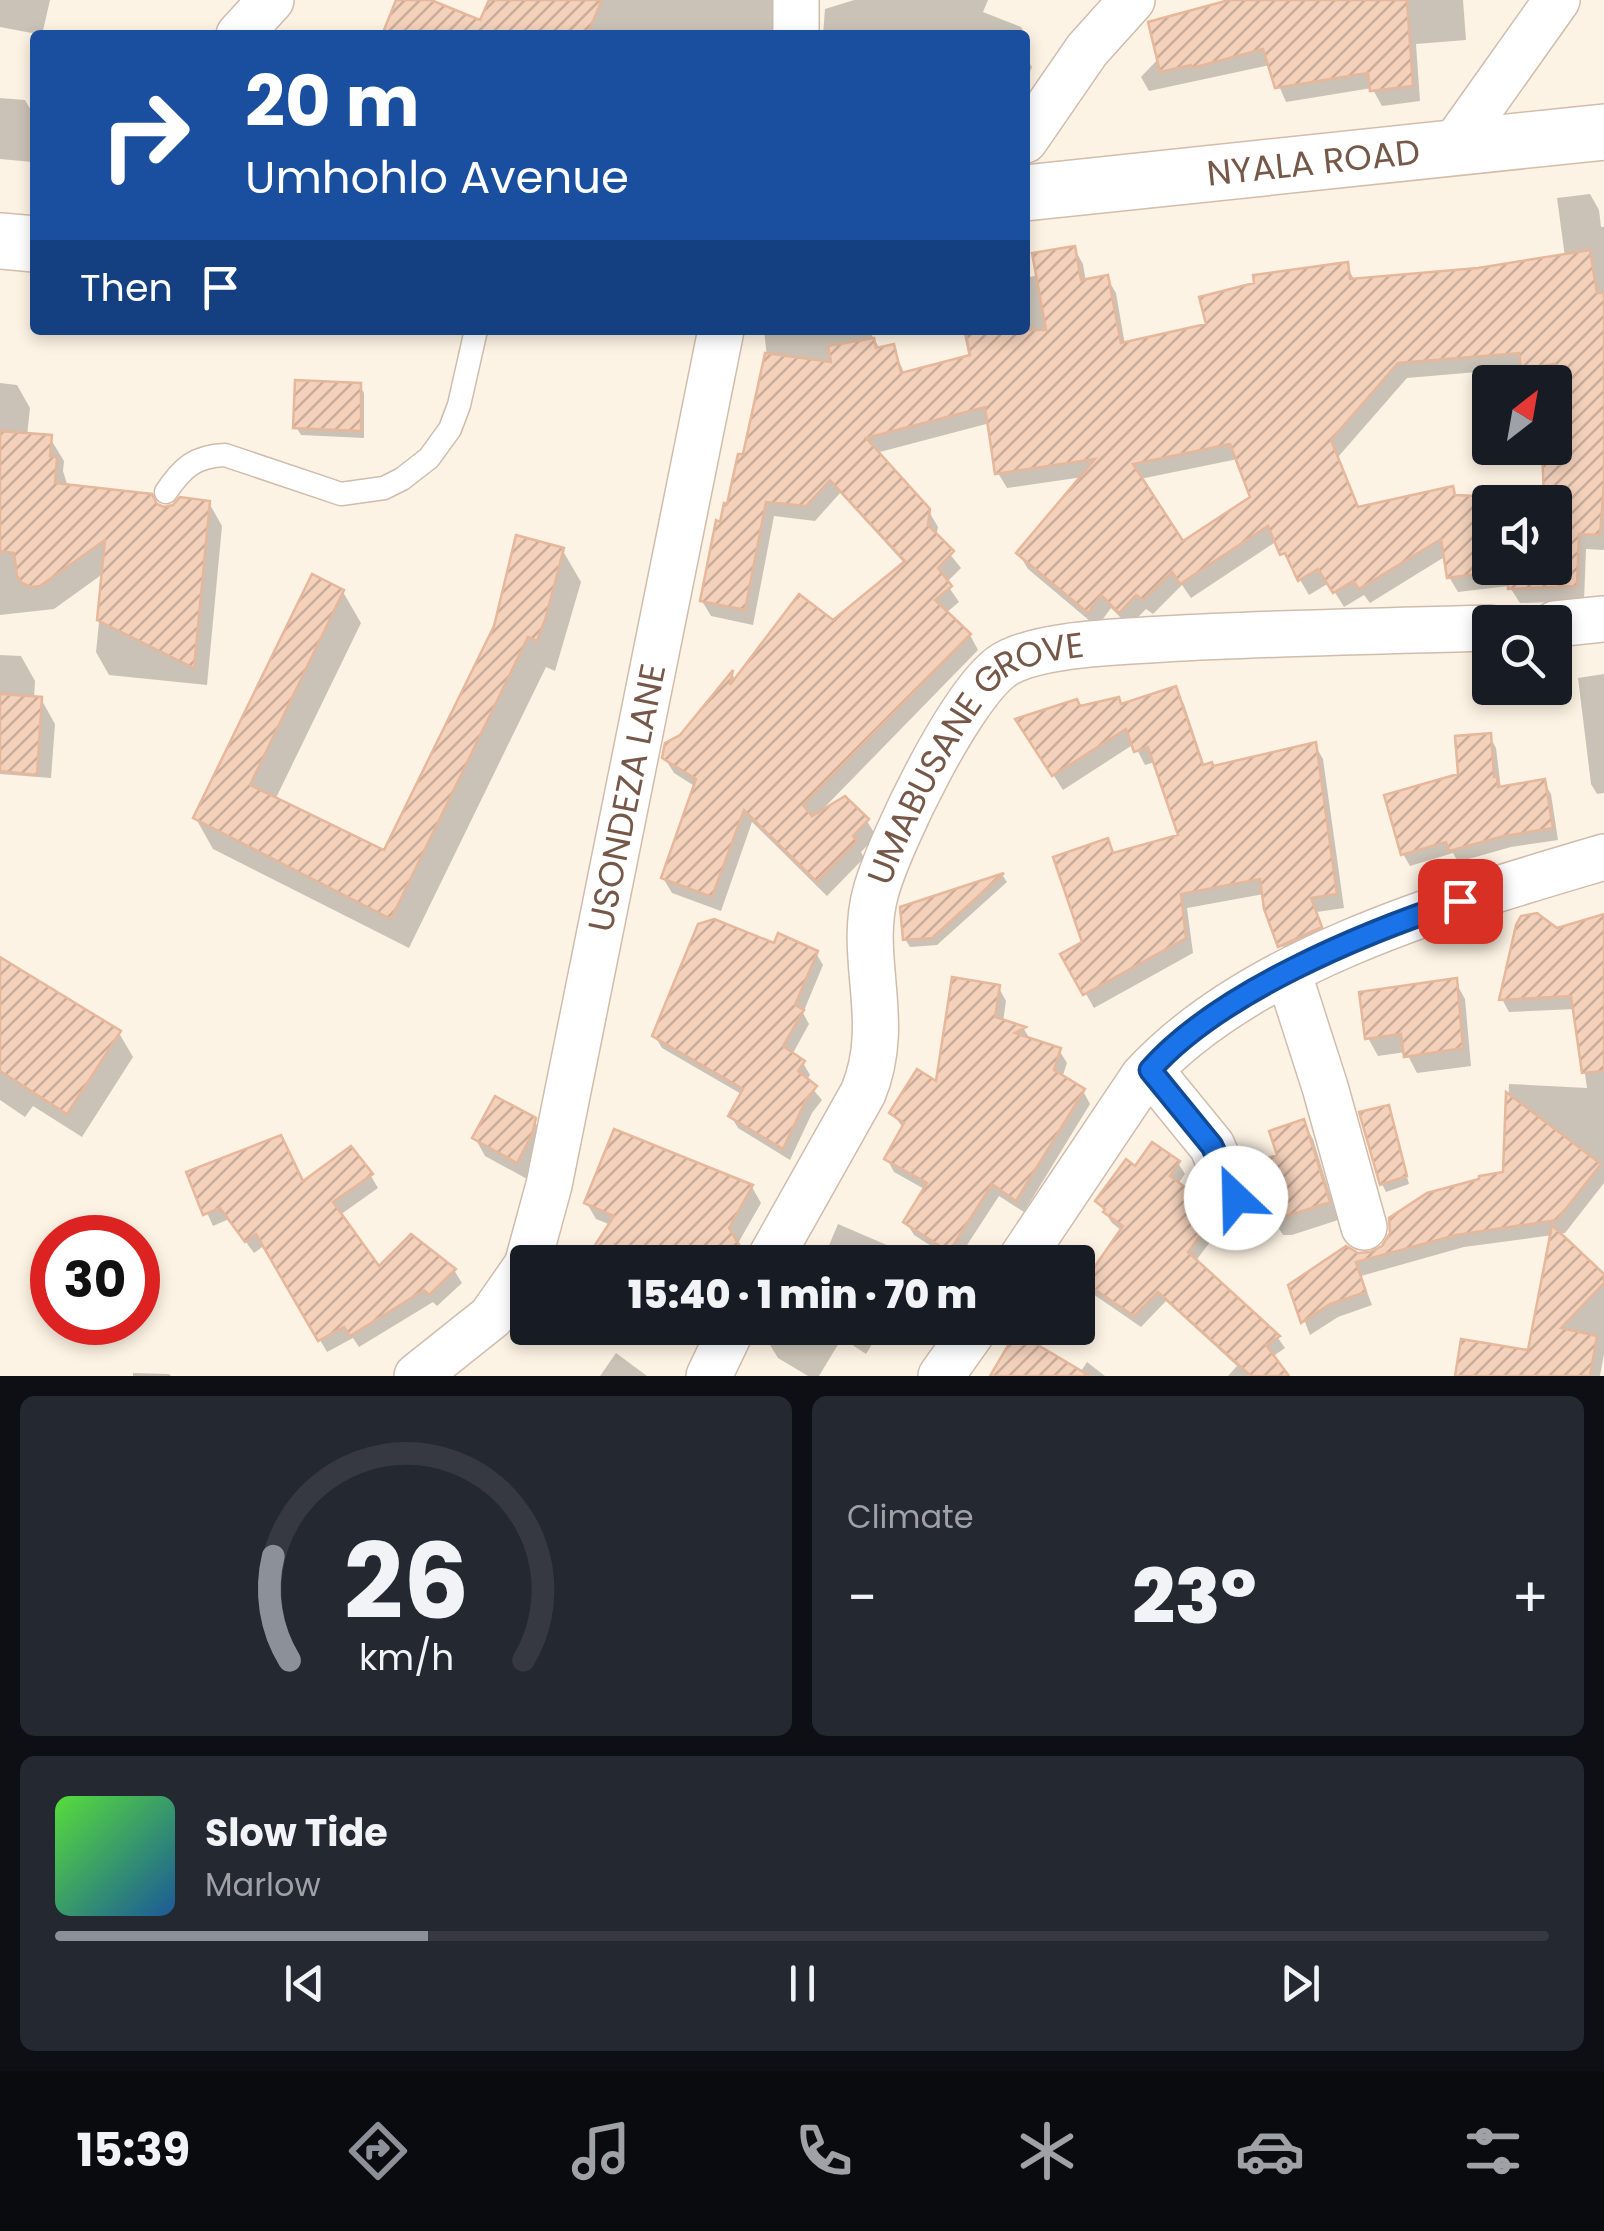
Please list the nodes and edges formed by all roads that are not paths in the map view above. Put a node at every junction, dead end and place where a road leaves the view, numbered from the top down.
1 (271, 0) edge
2 (796, 0) edge
3 (1132, 0) edge
4 (1557, 0) edge
5 (244, 30) edge
6 (796, 30) edge
7 (1604, 132) edge
8 (1030, 133) edge
9 (1454, 146) junction
10 (1030, 192) edge
11 (475, 335) edge
12 (720, 335) edge
13 (166, 492) dead end
14 (1604, 619) edge
15 (1572, 622) edge
16 (1472, 628) edge
17 (1604, 856) edge
18 (1288, 972) junction
19 (1150, 1070) junction
20 (1246, 1222) dead end
21 (1364, 1226) dead end
22 (533, 1245) edge
23 (778, 1245) edge
24 (1031, 1245) edge
25 (510, 1289) edge
26 (724, 1345) edge
27 (963, 1345) edge
28 (416, 1376) edge
29 (709, 1376) edge
30 (941, 1376) edge

1 - 5 street
2 - 6 street
3 - 8 street
4 - 9 street
7 - 9 street, NYALA ROAD
9 - 10 street, NYALA ROAD
11 - 13 lane
12 - 22 street, USONDEZA LANE
14 - 15 street
16 - 23 street, UMABUSANE GROVE
17 - 18 street
18 - 19 street
18 - 21 street
19 - 20 street
19 - 24 street
25 - 28 street, USONDEZA LANE
26 - 29 street
27 - 30 street

